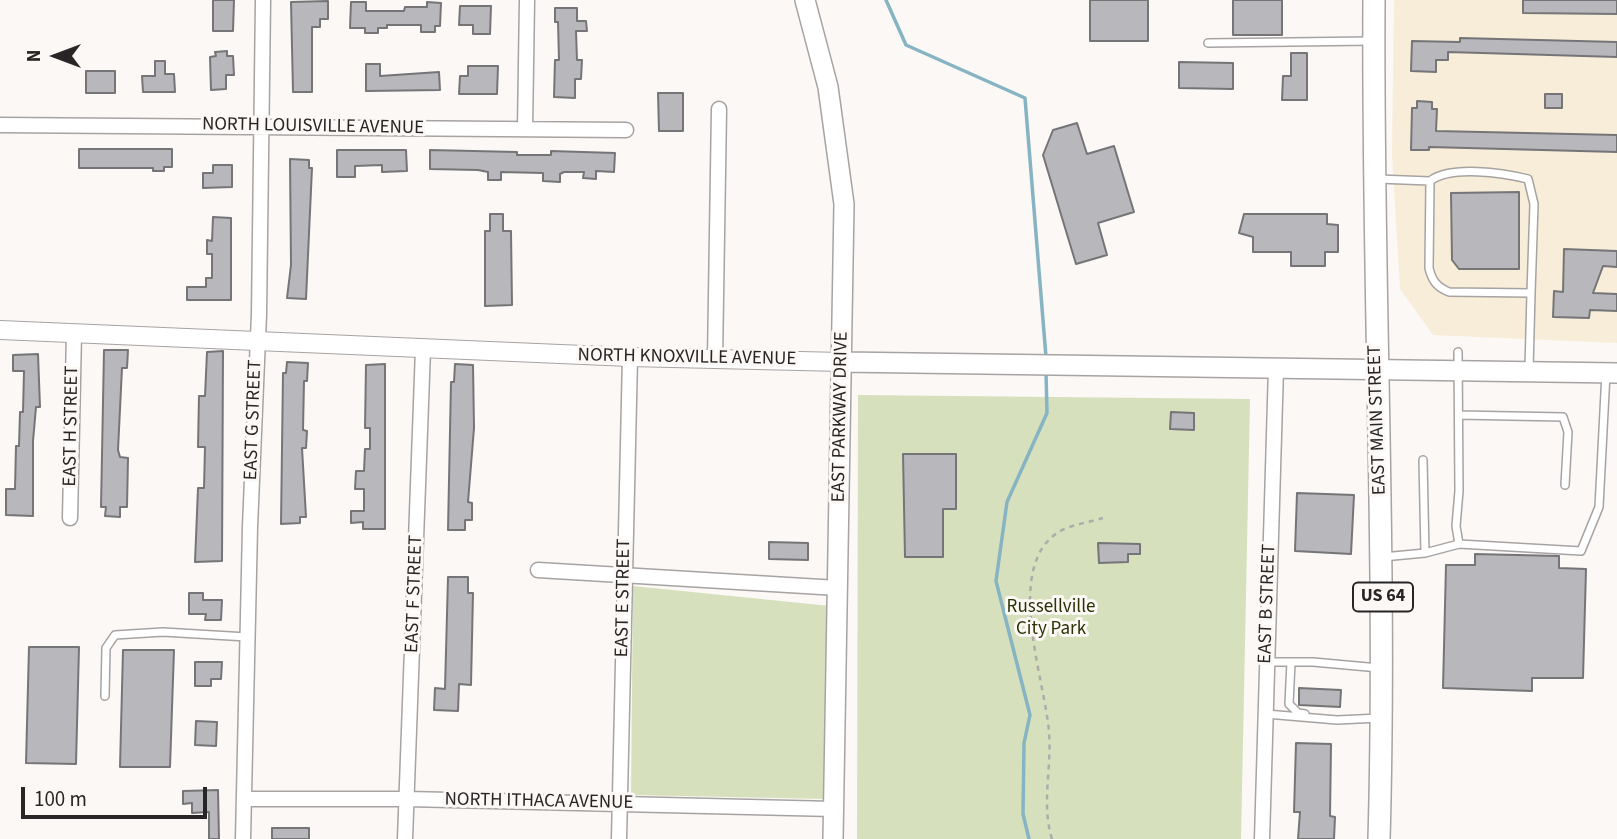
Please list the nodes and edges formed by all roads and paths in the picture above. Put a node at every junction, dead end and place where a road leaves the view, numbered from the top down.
1 (263, 0) edge
2 (527, 0) edge
3 (805, 0) edge
4 (1374, 0) edge
5 (1373, 41) junction
6 (1208, 43) dead end
7 (719, 109) dead end
8 (0, 125) edge
9 (261, 127) junction
10 (525, 130) junction
11 (626, 130) dead end
12 (1374, 178) junction
13 (1430, 181) junction
14 (1531, 293) junction
15 (0, 330) edge
16 (74, 333) junction
17 (258, 341) junction
18 (422, 349) junction
19 (630, 357) junction
20 (715, 359) junction
21 (842, 362) junction
22 (1458, 362) junction
23 (1276, 368) junction
24 (1375, 370) junction
25 (1529, 370) junction
26 (1611, 373) edge
27 (1460, 415) junction
28 (1423, 460) dead end
29 (1565, 485) dead end
30 (70, 518) dead end
31 (1103, 518) dead end
32 (1459, 544) junction
33 (1425, 553) junction
34 (1382, 557) junction
35 (538, 570) dead end
36 (624, 578) junction
37 (838, 589) junction
38 (247, 637) junction
39 (1266, 662) junction
40 (1291, 662) junction
41 (1383, 669) junction
42 (105, 695) dead end
43 (1265, 715) junction
44 (1382, 718) junction
45 (1342, 719) junction
46 (244, 799) junction
47 (407, 799) junction
48 (620, 804) junction
49 (834, 809) junction
50 (243, 839) edge
51 (405, 839) edge
52 (619, 839) edge
53 (833, 839) edge
54 (1052, 839) edge
55 (1262, 839) edge
56 (1379, 839) edge

1 - 9 street, EAST G STREET
2 - 10 street
3 - 21 main road, EAST PARKWAY DRIVE
4 - 5 main road, EAST MAIN STREET / US 64
5 - 6 lane
5 - 12 main road, EAST MAIN STREET / US 64
7 - 20 street
8 - 9 street, NORTH LOUISVILLE AVENUE
9 - 10 street, NORTH LOUISVILLE AVENUE
9 - 17 street, EAST G STREET
10 - 11 street, NORTH LOUISVILLE AVENUE
12 - 13 lane
12 - 24 main road, EAST MAIN STREET / US 64
13 - 14 lane
13 - 14 lane
14 - 25 lane
15 - 16 street, NORTH KNOXVILLE AVENUE
16 - 17 street, NORTH KNOXVILLE AVENUE
16 - 30 street, EAST H STREET
17 - 18 street, NORTH KNOXVILLE AVENUE
17 - 38 street, EAST G STREET
18 - 19 street, NORTH KNOXVILLE AVENUE
18 - 47 street, EAST F STREET
19 - 20 street, NORTH KNOXVILLE AVENUE
19 - 36 street, EAST E STREET
20 - 21 street, NORTH KNOXVILLE AVENUE
21 - 23 main road, NORTH KNOXVILLE AVENUE
21 - 37 main road, EAST PARKWAY DRIVE
22 - 24 main road, NORTH KNOXVILLE AVENUE
22 - 25 main road, NORTH KNOXVILLE AVENUE
22 - 27 lane
23 - 24 main road, NORTH KNOXVILLE AVENUE
23 - 39 street, EAST B STREET
24 - 34 main road, EAST MAIN STREET / US 64
25 - 26 main road, NORTH KNOXVILLE AVENUE
26 - 32 lane
27 - 29 lane
27 - 32 lane
28 - 33 lane
31 - 54 path
32 - 33 lane
33 - 34 lane
34 - 41 main road, EAST MAIN STREET / US 64
35 - 36 street
36 - 37 street
36 - 48 street, EAST E STREET
37 - 49 main road, EAST PARKWAY DRIVE
38 - 42 lane
38 - 46 street, EAST G STREET
39 - 40 lane
39 - 43 street, EAST B STREET
40 - 41 lane
40 - 45 lane
41 - 44 main road, EAST MAIN STREET / US 64
43 - 45 lane
43 - 55 street, EAST B STREET
44 - 45 lane
44 - 56 main road, EAST MAIN STREET / US 64
46 - 47 street, NORTH ITHACA AVENUE
46 - 50 street, EAST G STREET
47 - 48 street, NORTH ITHACA AVENUE
47 - 51 street, EAST F STREET
48 - 49 street, NORTH ITHACA AVENUE
48 - 52 street, EAST E STREET
49 - 53 main road, EAST PARKWAY DRIVE

